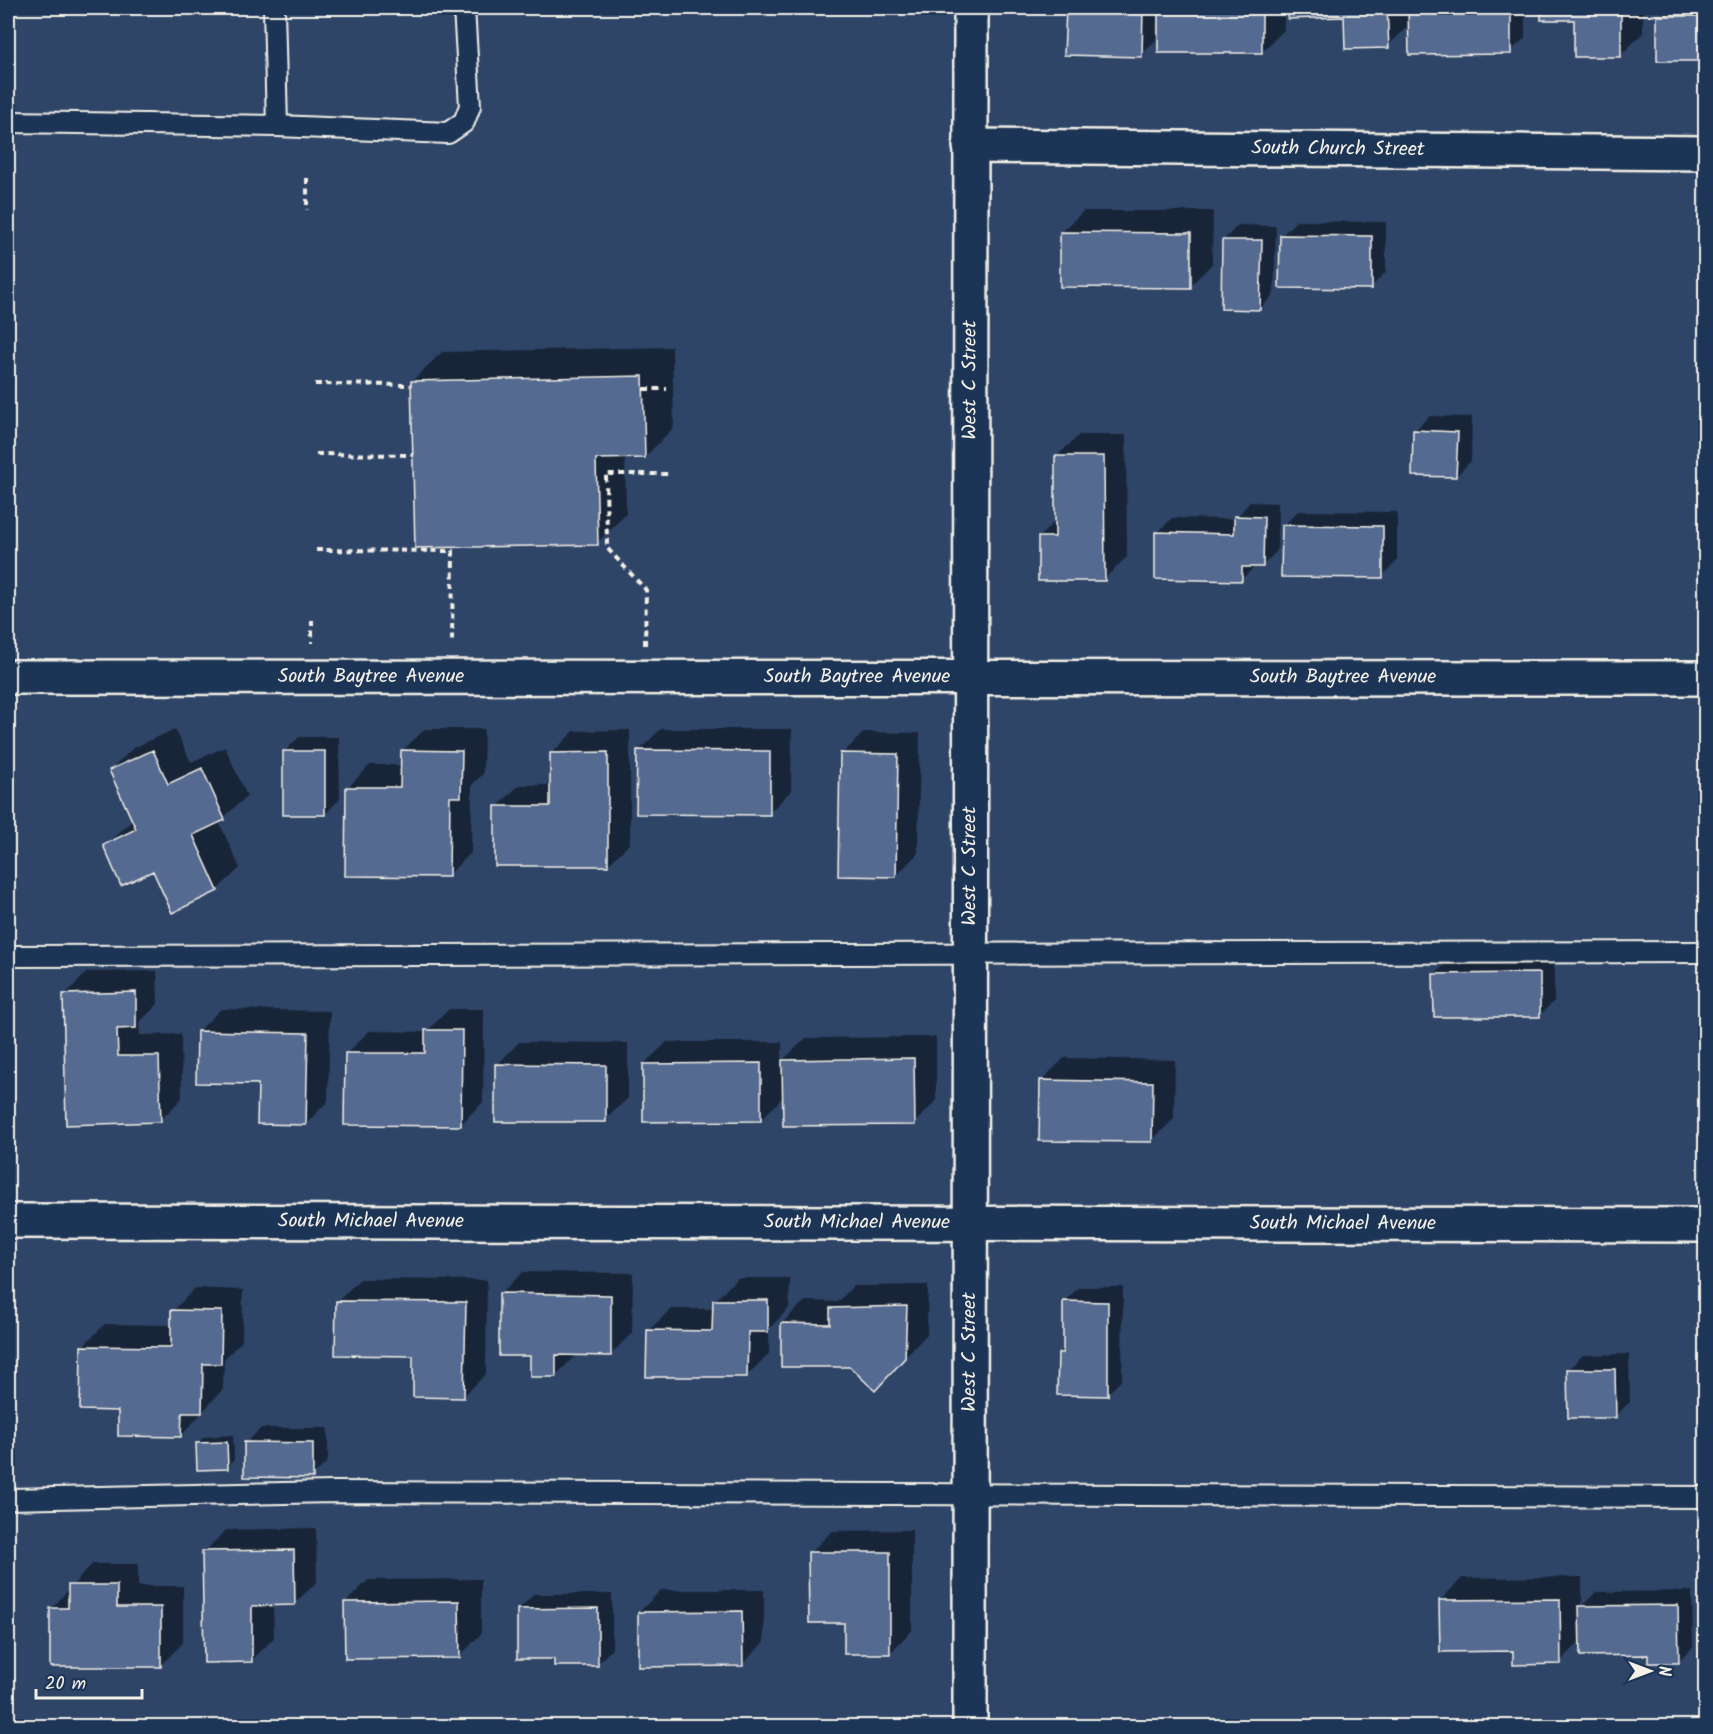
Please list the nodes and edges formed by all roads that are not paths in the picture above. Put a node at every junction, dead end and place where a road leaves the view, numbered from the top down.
1 (274, 8) edge
2 (464, 8) edge
3 (970, 8) edge
4 (8, 122) edge
5 (277, 126) junction
6 (970, 146) junction
7 (1706, 153) edge
8 (8, 677) edge
9 (1706, 678) edge
10 (969, 679) junction
11 (969, 952) junction
12 (1706, 952) edge
13 (8, 956) edge
14 (8, 1221) edge
15 (969, 1224) junction
16 (1706, 1225) edge
17 (970, 1494) junction
18 (1706, 1497) edge
19 (8, 1499) edge
20 (970, 1726) edge

1 - 5 lane
2 - 5 lane
3 - 6 street, West C Street
4 - 5 lane
6 - 7 street, South Church Street
6 - 10 street, West C Street
8 - 10 street, South Baytree Avenue
9 - 10 street, South Baytree Avenue
10 - 11 street, West C Street
11 - 12 lane
11 - 13 lane
11 - 15 street, West C Street
14 - 15 street, South Michael Avenue
15 - 16 street, South Michael Avenue
15 - 17 street, West C Street
17 - 18 lane
17 - 19 lane
17 - 20 street, West C Street

